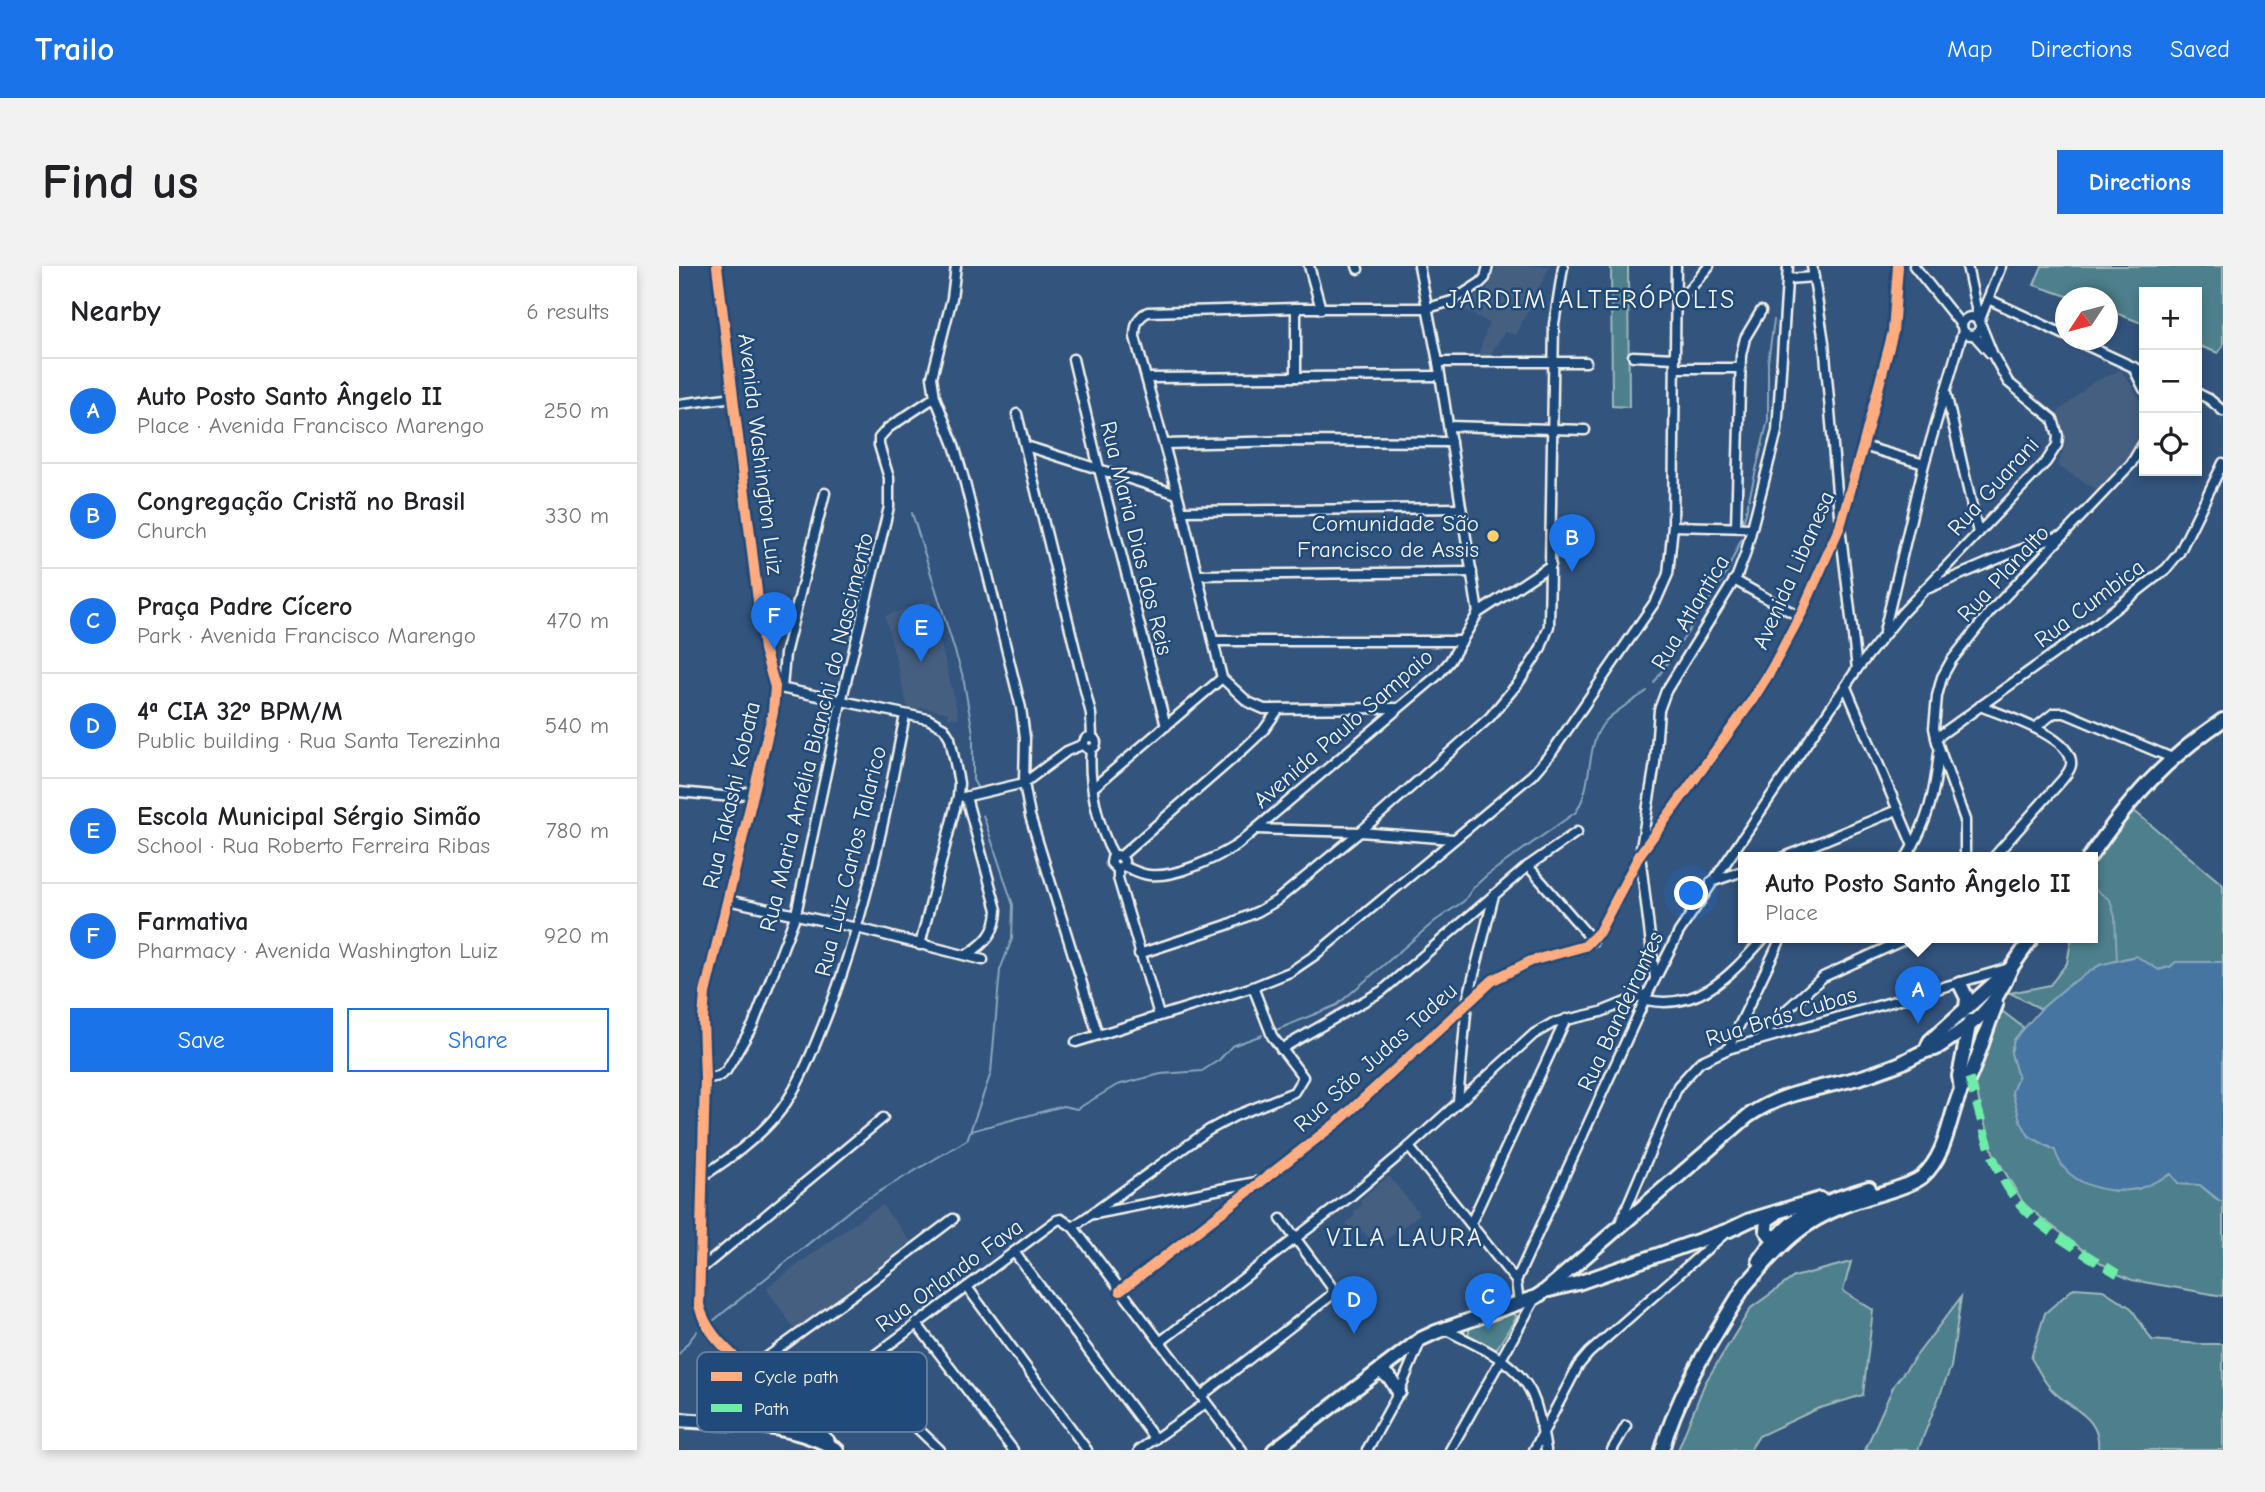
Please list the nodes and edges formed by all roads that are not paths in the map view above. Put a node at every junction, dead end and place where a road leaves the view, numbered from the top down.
1 (717, 266) edge
2 (956, 266) edge
3 (1310, 266) edge
4 (1419, 266) edge
5 (1488, 266) edge
6 (1676, 266) edge
7 (1709, 266) edge
8 (1788, 266) edge
9 (1812, 266) edge
10 (1898, 266) edge
11 (1914, 266) edge
12 (1967, 266) edge
13 (2001, 266) edge
14 (1563, 267) edge
15 (1814, 277) junction
16 (1787, 279) junction
17 (1988, 299) junction
18 (1677, 304) junction
19 (1296, 308) junction
20 (1428, 308) junction
21 (1321, 309) junction
22 (1761, 311) dead end
23 (1980, 323) junction
24 (1962, 328) junction
25 (2055, 330) edge
26 (1973, 335) junction
27 (2096, 350) edge
28 (1633, 356) dead end
29 (1675, 358) junction
30 (1994, 358) junction
31 (1073, 359) dead end
32 (1438, 362) junction
33 (1586, 362) dead end
34 (1553, 364) junction
35 (2133, 367) junction
36 (1675, 368) junction
37 (1740, 368) junction
38 (2139, 370) edge
39 (1440, 376) junction
40 (1297, 377) junction
41 (1147, 378) junction
42 (2139, 379) edge
43 (1945, 390) junction
44 (2202, 395) edge
45 (734, 397) junction
46 (935, 397) junction
47 (679, 404) edge
48 (2223, 411) edge
49 (1017, 414) dead end
50 (1449, 426) junction
51 (1553, 428) junction
52 (1585, 430) dead end
53 (1451, 442) junction
54 (1164, 444) junction
55 (1026, 446) junction
56 (1863, 446) junction
57 (2139, 450) edge
58 (2223, 463) edge
59 (1924, 464) junction
60 (1099, 469) junction
61 (825, 493) dead end
62 (1177, 494) junction
63 (1461, 508) junction
64 (1182, 511) junction
65 (1673, 526) junction
66 (1840, 526) junction
67 (1736, 527) junction
68 (1751, 528) junction
69 (1978, 533) junction
70 (2063, 535) junction
71 (1551, 565) junction
72 (1472, 572) junction
73 (1198, 575) junction
74 (1734, 580) junction
75 (1923, 591) junction
76 (1478, 613) junction
77 (1800, 617) junction
78 (1883, 637) junction
79 (1215, 641) junction
80 (1462, 641) junction
81 (1857, 669) junction
82 (1222, 678) junction
83 (1846, 687) junction
84 (778, 688) junction
85 (841, 702) junction
86 (1980, 706) junction
87 (1398, 708) junction
88 (1278, 710) junction
89 (905, 715) junction
90 (2223, 720) edge
91 (1166, 726) junction
92 (2035, 729) junction
93 (1935, 738) junction
94 (1088, 747) junction
95 (1940, 749) junction
96 (2172, 758) junction
97 (1024, 783) junction
98 (1094, 788) junction
99 (753, 790) junction
100 (679, 792) edge
101 (962, 797) junction
102 (1897, 810) junction
103 (1257, 829) junction
104 (1360, 832) junction
105 (1577, 832) dead end
106 (1453, 839) junction
107 (1913, 846) junction
108 (1796, 852) edge
109 (1910, 852) edge
110 (1965, 852) edge
111 (1998, 852) edge
112 (2092, 852) edge
113 (1640, 854) junction
114 (1119, 862) junction
115 (1528, 866) junction
116 (1738, 873) edge
117 (1711, 882) junction
118 (1494, 895) junction
119 (727, 900) junction
120 (796, 914) junction
121 (857, 928) junction
122 (1593, 941) junction
123 (1759, 943) edge
124 (1779, 943) edge
125 (1897, 943) edge
126 (2028, 943) edge
127 (920, 945) junction
128 (968, 954) junction
129 (1139, 954) junction
130 (983, 960) dead end
131 (2011, 968) junction
132 (1655, 978) junction
133 (1960, 984) junction
134 (1253, 987) junction
135 (1997, 987) junction
136 (1647, 996) junction
137 (1467, 1002) junction
138 (1966, 1009) junction
139 (1159, 1015) junction
140 (1566, 1019) junction
141 (1969, 1025) junction
142 (1098, 1035) junction
143 (1953, 1036) junction
144 (1760, 1039) junction
145 (1076, 1042) dead end
146 (1965, 1046) junction
147 (1281, 1049) junction
148 (1728, 1049) junction
149 (1926, 1050) junction
150 (705, 1080) junction
151 (1961, 1090) junction
152 (1458, 1101) junction
153 (883, 1118) dead end
154 (1409, 1147) junction
155 (1929, 1168) junction
156 (703, 1176) junction
157 (1266, 1180) junction
158 (1848, 1194) junction
159 (1783, 1211) junction
160 (1092, 1215) junction
161 (953, 1219) dead end
162 (1281, 1219) dead end
163 (1471, 1223) junction
164 (1619, 1226) junction
165 (1073, 1227) junction
166 (1765, 1227) junction
167 (1734, 1228) junction
168 (1296, 1238) junction
169 (1781, 1238) junction
170 (1014, 1252) junction
171 (701, 1269) junction
172 (1516, 1281) junction
173 (967, 1287) junction
174 (1120, 1291) junction
175 (1541, 1294) junction
176 (1519, 1303) junction
177 (916, 1323) junction
178 (1444, 1329) junction
179 (1421, 1339) junction
180 (1160, 1342) junction
181 (731, 1352) edge
182 (774, 1352) edge
183 (877, 1352) edge
184 (1500, 1359) junction
185 (1380, 1371) junction
186 (1399, 1392) junction
187 (1204, 1400) junction
188 (679, 1420) edge
189 (697, 1422) edge
190 (1626, 1426) dead end
191 (813, 1432) edge
192 (813, 1432) edge
193 (921, 1432) edge
194 (1543, 1434) junction
195 (1155, 1439) junction
196 (835, 1449) edge
197 (1277, 1449) edge
198 (940, 1450) edge
199 (1013, 1450) edge
200 (1087, 1450) edge
201 (1139, 1450) edge
202 (1242, 1450) edge
203 (1367, 1450) edge
204 (1450, 1450) edge
205 (1534, 1450) edge
206 (1546, 1450) edge
207 (1612, 1450) edge
208 (1663, 1450) edge

1 - 45 street, Avenida Washington Luiz
2 - 46 street
3 - 21 street
4 - 20 street
5 - 20 street
6 - 18 street
7 - 18 street
8 - 16 street, Rua Atlantica
9 - 15 street
10 - 56 street, Avenida Libanesa
11 - 24 street
12 - 23 street, Rua Guarani
13 - 17 street
14 - 34 street
15 - 16 street
15 - 66 street
16 - 68 street, Rua Atlantica
17 - 23 street
17 - 25 street
18 - 29 street
19 - 21 street
19 - 40 street
19 - 41 street
20 - 21 street
20 - 32 street
22 - 37 street
23 - 24 street
23 - 26 street
23 - 30 street, Rua Guarani
24 - 26 street
24 - 43 street
26 - 30 street, Rua Guarani
27 - 35 street
28 - 29 street
29 - 36 street
30 - 69 street, Rua Guarani
31 - 60 street, Rua Maria Dias dos Reis
32 - 34 street
32 - 39 street
33 - 34 street
34 - 51 street
35 - 38 street
35 - 42 street
36 - 37 street
36 - 65 street
37 - 67 street
39 - 40 street
39 - 50 street
40 - 41 street
41 - 54 street
43 - 59 street
43 - 69 street
44 - 48 street
45 - 47 street
45 - 84 street, Avenida Washington Luiz
46 - 85 street, Rua Maria Amélia Bianchi do Nascimento
46 - 97 street
49 - 55 street
50 - 51 street
50 - 53 street
51 - 52 street
51 - 71 street
53 - 54 street
53 - 63 street
54 - 62 street
55 - 60 street
55 - 94 street
56 - 59 street
56 - 66 street, Avenida Libanesa
57 - 70 street, Rua Planalto
58 - 86 street, Rua Cumbica
59 - 78 street
60 - 62 street
60 - 91 street, Rua Maria Dias dos Reis
61 - 84 street, Rua Takashi Kobata
62 - 64 street
63 - 64 street
63 - 72 street
64 - 73 street
65 - 67 street
65 - 106 street
66 - 77 street, Avenida Libanesa
66 - 81 street
67 - 68 street
68 - 74 street, Rua Atlantica
69 - 75 street, Rua Guarani
70 - 75 street
70 - 93 street, Rua Planalto
71 - 76 street
71 - 104 street
72 - 73 street
72 - 76 street
73 - 79 street
74 - 77 street
74 - 113 street, Rua Atlantica
75 - 78 street, Rua Guarani
76 - 80 street, Avenida Paulo Sampaio
77 - 113 street, Avenida Libanesa
78 - 81 street, Rua Bandeirantes
79 - 80 street
79 - 82 street
80 - 87 street, Avenida Paulo Sampaio
81 - 83 street, Rua Bandeirantes
82 - 88 street
82 - 91 street
83 - 102 street
83 - 117 street, Rua Bandeirantes
84 - 85 street
84 - 99 street, Rua Takashi Kobata
85 - 89 street
85 - 120 street, Rua Maria Amélia Bianchi do Nascimento
86 - 92 street
86 - 93 street, Rua Cumbica
87 - 88 street
87 - 103 street, Avenida Paulo Sampaio
88 - 114 street
89 - 101 street
89 - 121 street, Rua Luiz Carlos Talarico
90 - 96 main road
91 - 98 street
92 - 96 street
92 - 111 street
93 - 95 street, Rua Planalto
94 - 97 street
94 - 98 street
95 - 107 street, Rua Planalto
95 - 110 street
96 - 112 main road
97 - 101 street
97 - 142 street
98 - 114 street
99 - 100 street
99 - 119 street, Rua Takashi Kobata
101 - 127 street
101 - 128 street
102 - 107 street
102 - 108 street
103 - 104 street
103 - 114 street, Avenida Paulo Sampaio
104 - 106 street
104 - 129 street
105 - 115 street
106 - 134 street
107 - 109 street, Rua Planalto
113 - 122 street
113 - 132 street, Rua Atlantica
114 - 129 street
115 - 118 street
115 - 122 street
116 - 117 street
117 - 132 street, Rua Bandeirantes
118 - 137 street
118 - 147 street
119 - 120 street
119 - 150 street, Rua Takashi Kobata
120 - 121 street
120 - 150 street, Rua Maria Amélia Bianchi do Nascimento
121 - 127 street
121 - 156 street, Rua Luiz Carlos Talarico
122 - 137 street, Rua São Judas Tadeu
123 - 136 street
124 - 148 street
125 - 144 street
126 - 131 main road
127 - 128 street
128 - 130 street
129 - 139 street
131 - 133 street, Rua Brás Cubas
131 - 135 main road
132 - 136 street, Rua Bandeirantes
133 - 138 main road
133 - 144 street, Rua Brás Cubas
134 - 139 street
134 - 147 street
135 - 138 main road
135 - 141 main road
135 - 151 main road
136 - 140 street
136 - 172 street, Rua Bandeirantes
137 - 152 street
137 - 157 street, Rua São Judas Tadeu
138 - 149 main road
139 - 142 street
140 - 152 street
140 - 163 street
141 - 143 main road
141 - 146 main road
142 - 145 street
143 - 146 main road
143 - 149 main road
144 - 148 street, Rua Brás Cubas
146 - 151 main road
147 - 160 street
148 - 164 street, Rua Brás Cubas
149 - 164 main road
150 - 156 street, Rua Takashi Kobata
151 - 155 main road
152 - 154 street
153 - 171 street
154 - 163 street
154 - 168 street
155 - 158 main road
155 - 169 main road
156 - 171 street, Rua Takashi Kobata
157 - 160 street
157 - 174 street, Rua São Judas Tadeu
158 - 159 main road
158 - 169 main road
159 - 166 main road
159 - 167 main road
160 - 165 street
161 - 182 street
162 - 168 street
163 - 172 street
164 - 175 main road
165 - 170 street, Rua Orlando Fava
165 - 174 street
166 - 167 main road
166 - 169 main road
167 - 175 main road
167 - 194 street
168 - 180 street
168 - 187 street
169 - 208 main road
170 - 173 street, Rua Orlando Fava
170 - 195 street
171 - 181 street, Rua Takashi Kobata
172 - 176 street
173 - 177 street, Rua Orlando Fava
173 - 200 street
174 - 180 street
175 - 176 main road
175 - 184 street
176 - 178 main road
177 - 183 street, Rua Orlando Fava
177 - 199 street
178 - 179 main road
178 - 184 street
179 - 185 main road
179 - 186 street
180 - 187 street
184 - 194 street
184 - 204 street
185 - 186 main road
185 - 197 main road
186 - 203 street
187 - 195 street
187 - 202 street
188 - 189 main road
190 - 207 street
191 - 196 main road
192 - 196 main road
193 - 198 street
194 - 205 street
194 - 206 street
195 - 201 street

